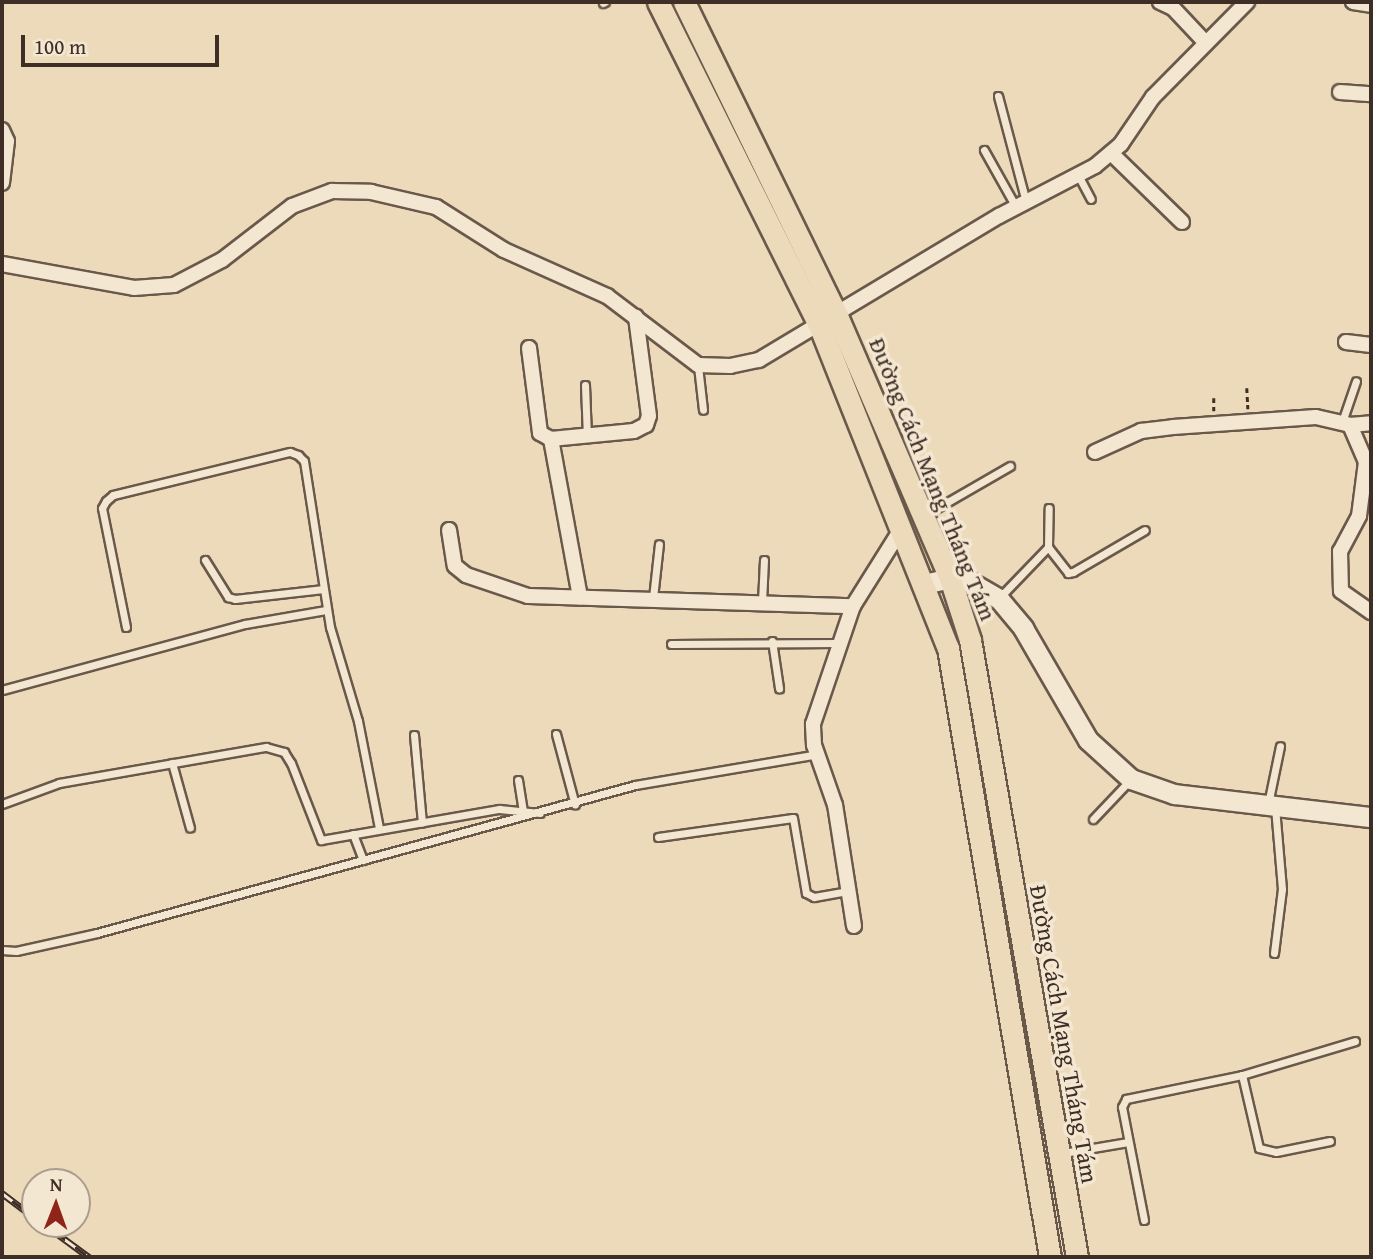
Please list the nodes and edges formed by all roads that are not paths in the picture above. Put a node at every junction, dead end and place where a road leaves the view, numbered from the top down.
1 (659, 2) edge
2 (684, 2) edge
3 (1160, 2) edge
4 (1247, 2) edge
5 (1353, 2) edge
6 (1371, 5) edge
7 (1206, 43) junction
8 (1340, 92) dead end
9 (1371, 94) edge
10 (998, 96) dead end
11 (2, 130) edge
12 (984, 150) dead end
13 (1111, 153) junction
14 (1078, 175) junction
15 (2, 183) edge
16 (1091, 199) dead end
17 (1021, 205) junction
18 (1182, 222) dead end
19 (2, 264) edge
20 (636, 317) junction
21 (829, 321) junction
22 (1346, 342) dead end
23 (1371, 345) edge
24 (529, 348) dead end
25 (698, 365) junction
26 (1356, 381) dead end
27 (584, 385) dead end
28 (703, 410) dead end
29 (1371, 423) edge
30 (1346, 424) junction
31 (587, 436) junction
32 (551, 439) junction
33 (1095, 452) dead end
34 (1010, 466) dead end
35 (1049, 508) dead end
36 (922, 517) junction
37 (902, 528) junction
38 (449, 530) dead end
39 (1145, 530) dead end
40 (660, 544) dead end
41 (1048, 547) junction
42 (205, 560) dead end
43 (764, 560) dead end
44 (950, 578) junction
45 (924, 584) junction
46 (323, 589) junction
47 (580, 597) junction
48 (653, 598) junction
49 (999, 599) junction
50 (762, 603) junction
51 (853, 606) junction
52 (326, 610) junction
53 (1371, 612) edge
54 (125, 627) dead end
55 (772, 641) junction
56 (839, 643) junction
57 (671, 644) dead end
58 (779, 688) dead end
59 (2, 690) edge
60 (556, 734) dead end
61 (414, 735) dead end
62 (1280, 746) dead end
63 (818, 754) junction
64 (172, 763) junction
65 (1131, 779) junction
66 (519, 780) dead end
67 (2, 804) edge
68 (575, 805) junction
69 (1271, 806) junction
70 (523, 810) junction
71 (543, 813) junction
72 (1371, 817) edge
73 (1093, 819) dead end
74 (422, 823) junction
75 (190, 828) dead end
76 (379, 828) junction
77 (353, 834) junction
78 (659, 837) dead end
79 (363, 860) junction
80 (848, 891) junction
81 (854, 926) dead end
82 (2, 950) edge
83 (1274, 953) dead end
84 (1355, 1041) dead end
85 (1242, 1075) junction
86 (1330, 1141) dead end
87 (1128, 1142) junction
88 (1058, 1153) junction
89 (1144, 1220) dead end
90 (1050, 1257) edge
91 (1077, 1257) edge

1 - 21 main road, Đường Cách Mạng Tháng Tám
2 - 21 main road, Đường Cách Mạng Tháng Tám
3 - 7 street
4 - 7 street
5 - 6 street
7 - 13 street
8 - 9 street
10 - 17 lane
11 - 15 street
12 - 17 lane
13 - 14 street
13 - 18 street
14 - 16 lane
14 - 17 street
17 - 21 street
19 - 20 street
20 - 25 street
20 - 31 street
21 - 25 street
21 - 36 main road, Đường Cách Mạng Tháng Tám
21 - 37 main road, Đường Cách Mạng Tháng Tám
22 - 23 street
24 - 32 street
25 - 28 lane
26 - 30 lane
27 - 31 lane
29 - 30 street
30 - 33 street
30 - 53 street
31 - 32 street
32 - 47 street
34 - 36 lane
35 - 41 lane
36 - 44 main road, Đường Cách Mạng Tháng Tám
37 - 45 main road, Đường Cách Mạng Tháng Tám
37 - 51 street
38 - 47 street
39 - 41 lane
40 - 48 lane
41 - 49 lane
42 - 46 lane
43 - 50 lane
44 - 45 main road
44 - 49 main road
44 - 88 main road, Đường Cách Mạng Tháng Tám
45 - 90 main road, Đường Cách Mạng Tháng Tám
46 - 52 lane
46 - 54 lane
47 - 48 street
48 - 50 street
49 - 65 main road
50 - 51 street
51 - 56 street
52 - 59 lane
52 - 76 lane
55 - 56 lane
55 - 57 lane
55 - 58 lane
56 - 63 street
60 - 68 lane
61 - 74 lane
62 - 69 lane
63 - 68 lane
63 - 80 street
64 - 67 lane
64 - 75 lane
64 - 77 lane
65 - 69 main road
65 - 73 lane
66 - 70 lane
68 - 71 lane
69 - 72 main road
69 - 83 lane
70 - 71 lane
70 - 74 lane
71 - 79 lane
74 - 76 lane
76 - 77 lane
77 - 79 lane
78 - 80 lane
79 - 82 lane
80 - 81 street
84 - 85 lane
85 - 86 lane
85 - 87 lane
87 - 88 lane
87 - 89 lane
88 - 91 main road, Đường Cách Mạng Tháng Tám

